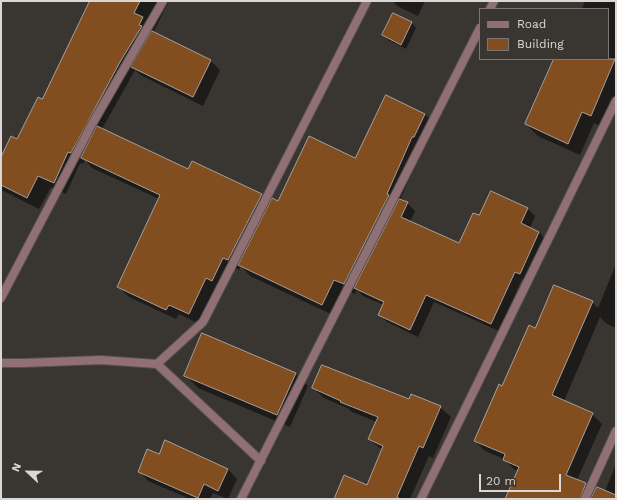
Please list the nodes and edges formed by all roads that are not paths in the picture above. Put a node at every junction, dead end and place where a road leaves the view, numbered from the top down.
1 (163, 1) edge
2 (367, 1) edge
3 (479, 30) edge
4 (616, 101) edge
5 (1, 298) edge
6 (1, 363) edge
7 (157, 364) junction
8 (616, 431) edge
9 (261, 461) junction
10 (241, 499) edge
11 (421, 499) edge
12 (585, 499) edge

1 - 5 street
2 - 7 street
3 - 9 street
4 - 11 street
6 - 7 street
7 - 9 street
8 - 12 street
9 - 10 street

